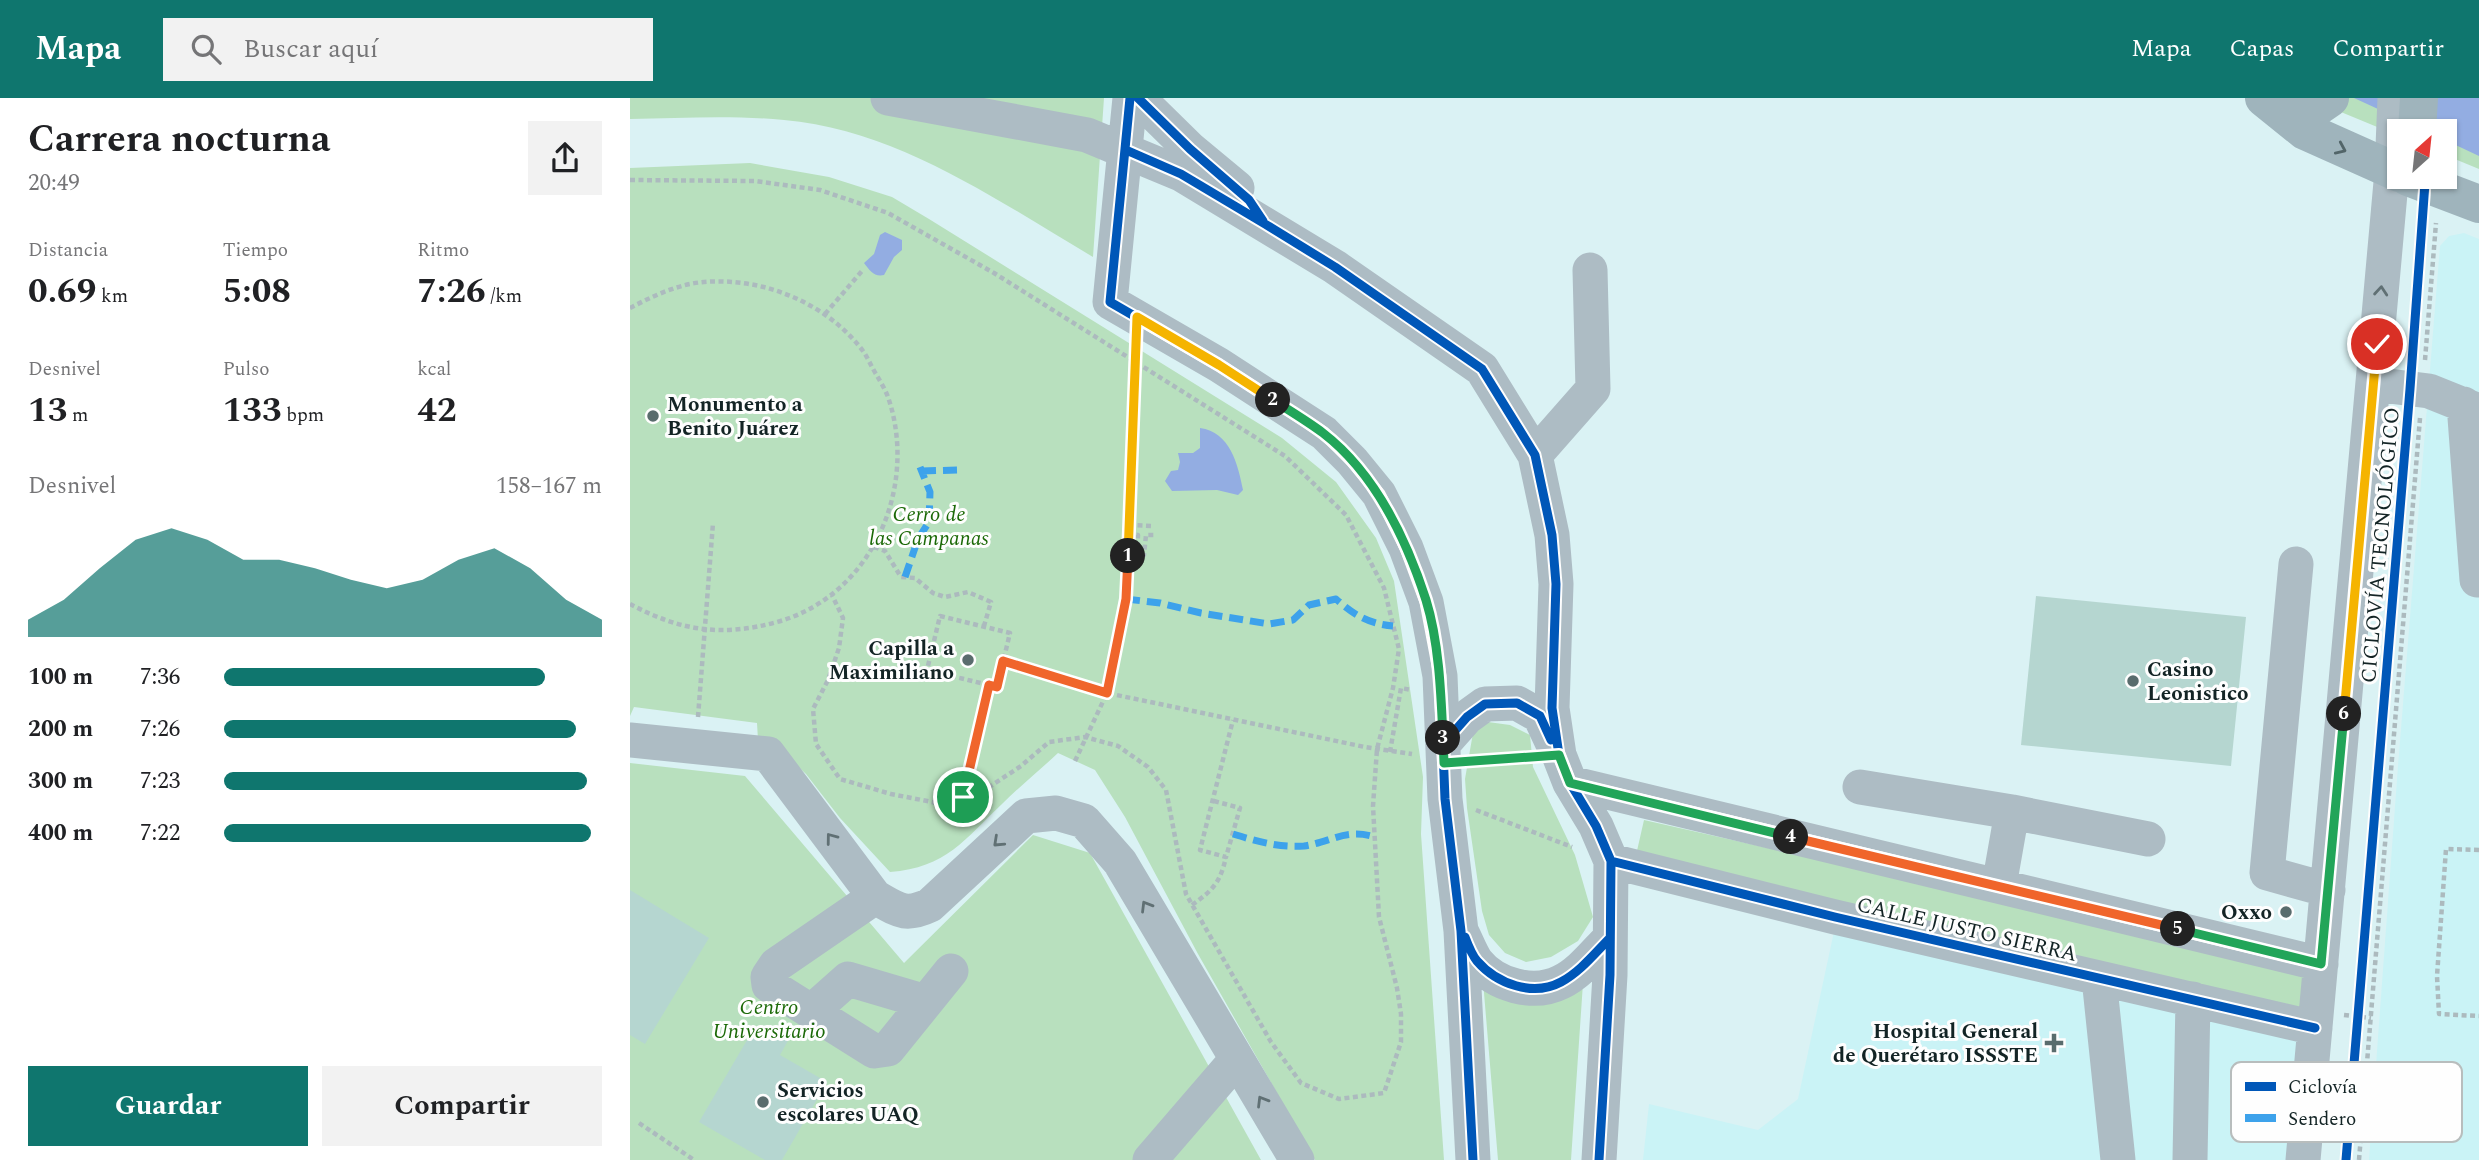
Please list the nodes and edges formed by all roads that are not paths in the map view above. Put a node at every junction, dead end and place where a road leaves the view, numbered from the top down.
1 (888, 98) edge
2 (1130, 98) edge
3 (1138, 98) edge
4 (2264, 98) edge
5 (2274, 98) edge
6 (2419, 98) edge
7 (2322, 103) edge
8 (2402, 119) edge
9 (1126, 150) junction
10 (2387, 166) edge
11 (2412, 189) edge
12 (2442, 189) edge
13 (2479, 204) edge
14 (1265, 224) junction
15 (1590, 270) dead end
16 (2373, 384) junction
17 (2472, 408) edge
18 (1535, 455) junction
19 (2296, 564) dead end
20 (2477, 580) dead end
21 (630, 740) edge
22 (1434, 753) junction
23 (1564, 769) junction
24 (1860, 787) dead end
25 (2012, 812) junction
26 (2148, 839) dead end
27 (1611, 861) junction
28 (1999, 886) junction
29 (2328, 890) junction
30 (876, 897) junction
31 (1461, 931) junction
32 (1610, 938) junction
33 (2321, 964) junction
34 (951, 971) dead end
35 (2099, 978) junction
36 (2193, 999) junction
37 (926, 1002) junction
38 (813, 1011) junction
39 (2315, 1028) junction
40 (1237, 1059) junction
41 (2312, 1062) edge
42 (2306, 1142) edge
43 (1150, 1160) edge
44 (1297, 1160) edge
45 (1473, 1160) edge
46 (1599, 1160) edge
47 (2118, 1160) edge
48 (2190, 1160) edge
49 (2304, 1160) edge

1 - 9 street
2 - 9 street
3 - 14 street
4 -> 10 main road
5 - 7 main road
6 - 8 main road
9 - 14 street
9 - 22 street
16 -> 11 street
12 - 13 main road
14 - 18 street
15 - 18 street
16 - 17 street
16 - 29 street
17 - 20 street
18 - 23 street
19 - 29 street
30 -> 21 street
22 - 23 street
22 - 31 street
23 - 27 street
23 - 28 street
24 - 25 street
25 - 26 street
25 - 28 street
27 - 32 street
27 - 35 street, CALLE JUSTO SIERRA
28 - 33 street
29 - 33 street
30 - 38 street
40 -> 30 street
31 - 32 street
31 - 45 street
32 - 46 street
33 - 39 street
34 - 37 street
35 - 36 street, CALLE JUSTO SIERRA
35 - 47 street
36 - 39 street, CALLE JUSTO SIERRA
36 - 48 street
37 - 38 street
37 - 38 street
39 - 41 street
40 - 43 street
44 -> 40 street
42 - 49 street

